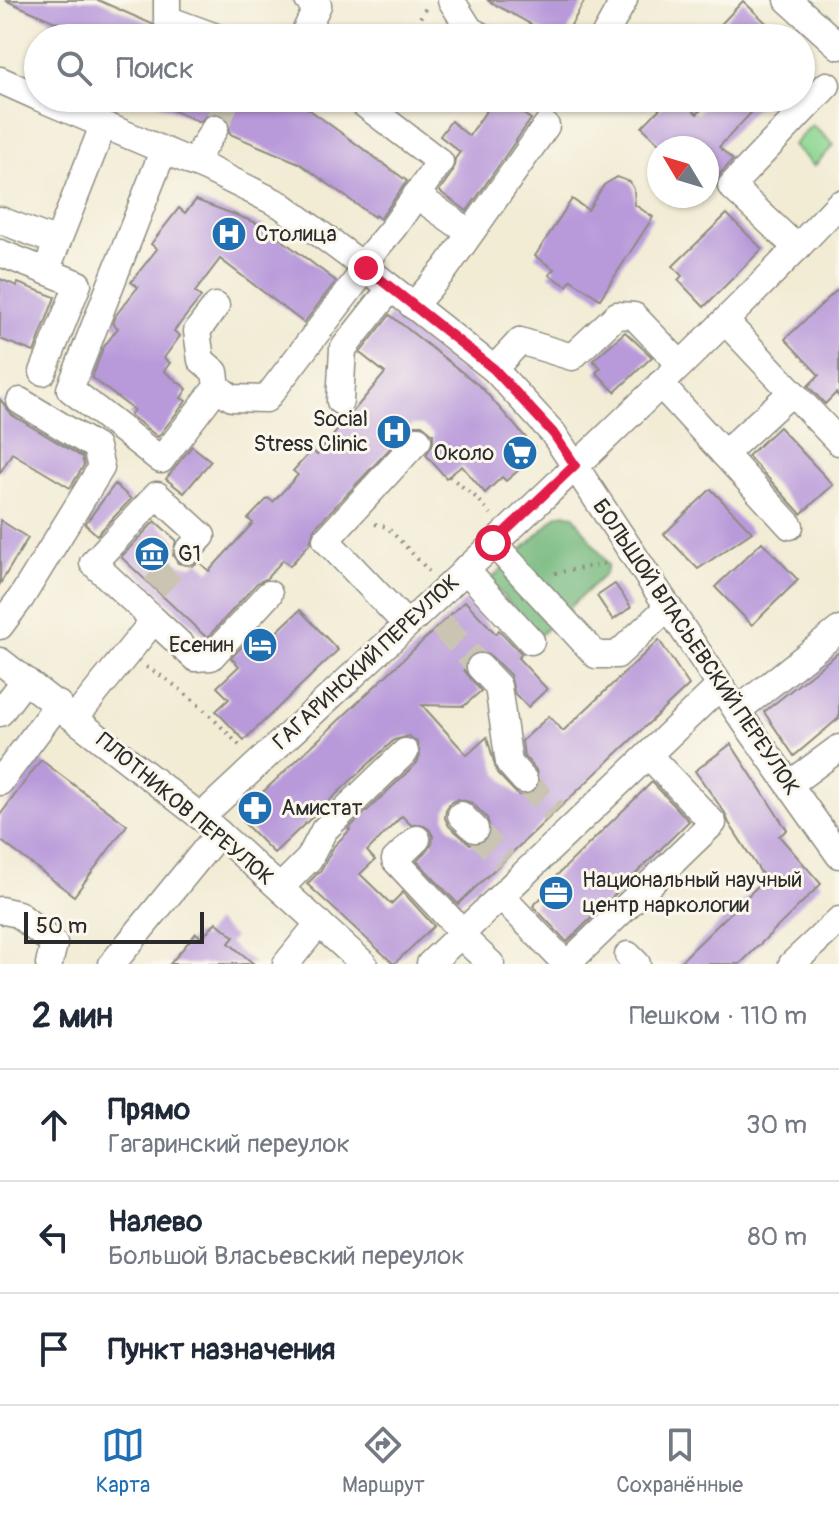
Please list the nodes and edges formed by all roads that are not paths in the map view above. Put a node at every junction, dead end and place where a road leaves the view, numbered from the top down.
1 (167, 0) edge
2 (308, 0) edge
3 (451, 0) edge
4 (624, 0) edge
5 (788, 0) edge
6 (181, 24) edge
7 (309, 24) edge
8 (466, 24) edge
9 (611, 24) edge
10 (815, 24) edge
11 (815, 24) edge
12 (839, 46) edge
13 (0, 80) edge
14 (827, 85) dead end
15 (24, 91) edge
16 (815, 98) edge
17 (71, 112) edge
18 (374, 112) edge
19 (801, 112) edge
20 (103, 126) junction
21 (546, 126) dead end
22 (215, 128) tunnel mouth
23 (163, 151) junction
24 (193, 163) junction
25 (416, 195) junction
26 (839, 204) edge
27 (0, 220) edge
28 (470, 233) junction
29 (57, 242) junction
30 (797, 248) junction
31 (0, 253) edge
32 (364, 267) junction
33 (46, 271) junction
34 (391, 288) junction
35 (216, 306) dead end
36 (413, 306) junction
37 (725, 321) junction
38 (680, 364) junction
39 (494, 369) junction
40 (43, 372) dead end
41 (660, 384) junction
42 (217, 387) junction
43 (792, 392) junction
44 (20, 401) dead end
45 (340, 401) dead end
46 (418, 440) dead end
47 (839, 442) edge
48 (724, 454) junction
49 (575, 465) junction
50 (790, 526) dead end
51 (493, 543) junction
52 (188, 551) tunnel mouth
53 (465, 569) junction
54 (269, 594) dead end
55 (149, 604) junction
56 (668, 607) junction
57 (424, 618) junction
58 (0, 626) edge
59 (839, 630) edge
60 (531, 641) dead end
61 (0, 661) edge
62 (480, 667) tunnel mouth
63 (25, 680) junction
64 (720, 686) junction
65 (67, 711) junction
66 (737, 711) junction
67 (0, 713) edge
68 (839, 748) edge
69 (405, 752) dead end
70 (648, 755) junction
71 (524, 780) tunnel mouth
72 (0, 782) edge
73 (790, 784) junction
74 (210, 825) junction
75 (417, 839) dead end
76 (839, 855) edge
77 (280, 888) junction
78 (501, 896) junction
79 (0, 910) edge
80 (839, 920) edge
81 (319, 923) junction
82 (462, 934) junction
83 (49, 964) edge
84 (112, 964) edge
85 (286, 964) edge
86 (364, 964) edge
87 (430, 964) edge
88 (491, 964) edge
89 (567, 964) edge
90 (792, 964) edge

1 - 6 street
2 - 7 street
3 - 8 street
4 - 9 street
5 - 11 street
10 - 12 street
13 - 15 street, БОЛЬШОЙ ВЛАСЬЕВСКИЙ ПЕРЕУЛОК
14 - 16 street
17 - 20 street, БОЛЬШОЙ ВЛАСЬЕВСКИЙ ПЕРЕУЛОК
18 - 25 street
19 - 30 street
20 - 23 street, БОЛЬШОЙ ВЛАСЬЕВСКИЙ ПЕРЕУЛОК
20 - 29 street
21 - 28 street
22 - 24 street
23 - 24 street, БОЛЬШОЙ ВЛАСЬЕВСКИЙ ПЕРЕУЛОК
23 - 42 street
24 - 32 street, БОЛЬШОЙ ВЛАСЬЕВСКИЙ ПЕРЕУЛОК
25 - 28 street
25 - 32 street
26 - 30 street, ГАГАРИНСКИЙ ПЕРЕУЛОК
27 - 29 street
28 - 36 street
29 - 33 street
30 - 37 street, ГАГАРИНСКИЙ ПЕРЕУЛОК
31 - 33 street
32 - 34 street, БОЛЬШОЙ ВЛАСЬЕВСКИЙ ПЕРЕУЛОК
32 - 42 street
33 - 40 street
34 - 36 street, БОЛЬШОЙ ВЛАСЬЕВСКИЙ ПЕРЕУЛОК
34 - 45 street
35 - 42 street
36 - 39 street, БОЛЬШОЙ ВЛАСЬЕВСКИЙ ПЕРЕУЛОК
37 - 38 street, ГАГАРИНСКИЙ ПЕРЕУЛОК
37 - 43 street
38 - 39 street
38 - 41 street, ГАГАРИНСКИЙ ПЕРЕУЛОК
39 - 49 street, БОЛЬШОЙ ВЛАСЬЕВСКИЙ ПЕРЕУЛОК
41 - 48 street
41 - 49 street, ГАГАРИНСКИЙ ПЕРЕУЛОК
43 - 47 street
43 - 48 street
44 - 58 street
46 - 57 street
48 - 50 street
49 - 51 street, ГАГАРИНСКИЙ ПЕРЕУЛОК
49 - 56 street, БОЛЬШОЙ ВЛАСЬЕВСКИЙ ПЕРЕУЛОК
51 - 53 street, ГАГАРИНСКИЙ ПЕРЕУЛОК
51 - 56 street
52 - 55 street
53 - 57 street, ГАГАРИНСКИЙ ПЕРЕУЛОК
53 - 60 street
54 - 55 street
55 - 65 street
56 - 64 street, БОЛЬШОЙ ВЛАСЬЕВСКИЙ ПЕРЕУЛОК
57 - 74 street, ГАГАРИНСКИЙ ПЕРЕУЛОК
59 - 66 street
61 - 63 street, ПЛОТНИКОВ ПЕРЕУЛОК
62 - 71 street
63 - 65 street, ПЛОТНИКОВ ПЕРЕУЛОК
63 - 67 street
64 - 66 street, БОЛЬШОЙ ВЛАСЬЕВСКИЙ ПЕРЕУЛОК
64 - 70 street
65 - 72 street
65 - 74 street, ПЛОТНИКОВ ПЕРЕУЛОК
66 - 73 street, БОЛЬШОЙ ВЛАСЬЕВСКИЙ ПЕРЕУЛОК
68 - 73 street
69 - 77 street
70 - 78 street
70 - 89 street
73 - 76 street, БОЛЬШОЙ ВЛАСЬЕВСКИЙ ПЕРЕУЛОК
74 - 77 street, ПЛОТНИКОВ ПЕРЕУЛОК
74 - 84 street, ГАГАРИНСКИЙ ПЕРЕУЛОК
75 - 82 street
77 - 81 street, ПЛОТНИКОВ ПЕРЕУЛОК
78 - 82 street
78 - 89 street
79 - 83 street
80 - 90 street
81 - 85 street
81 - 86 street, ПЛОТНИКОВ ПЕРЕУЛОК
82 - 87 street
82 - 88 street

